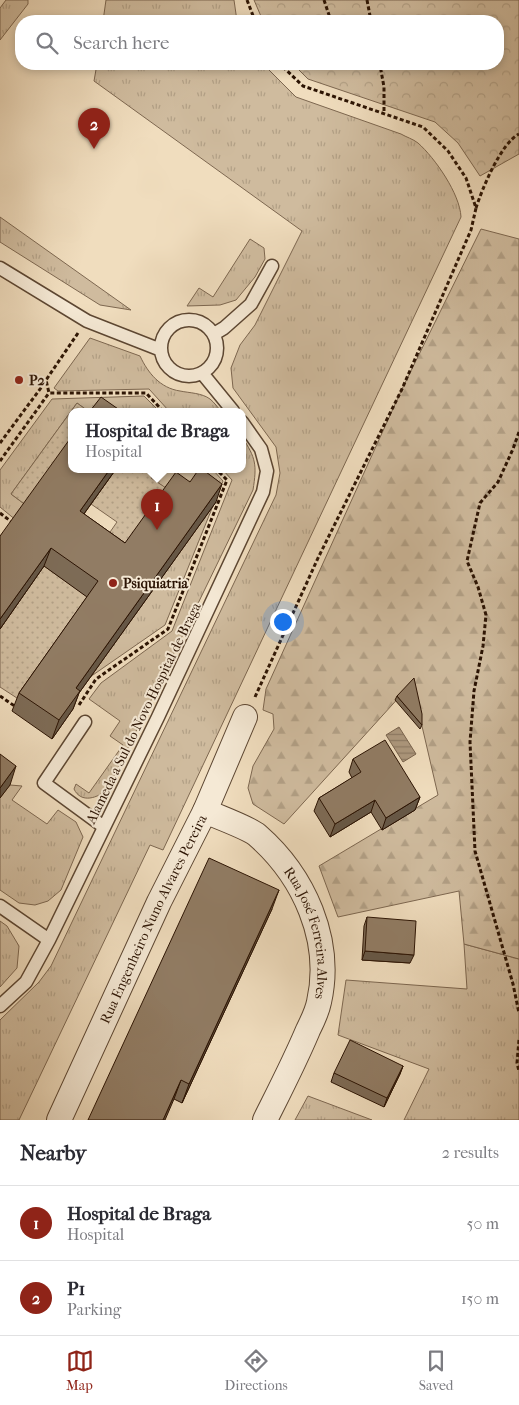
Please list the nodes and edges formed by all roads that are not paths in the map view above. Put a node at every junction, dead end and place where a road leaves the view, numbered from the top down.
1 (272, 266) dead end
2 (0, 268) edge
3 (214, 334) junction
4 (160, 350) junction
5 (202, 374) junction
6 (230, 408) edge
7 (246, 428) edge
8 (245, 717) road end
9 (85, 722) dead end
10 (205, 811) junction
11 (104, 827) junction
12 (0, 906) edge
13 (49, 940) junction
14 (0, 1006) edge
15 (60, 1120) edge
16 (265, 1120) edge

1 - 3 lane
2 - 4 lane
3 - 4 lane
3 - 5 lane
4 - 5 lane
5 - 6 lane
7 - 11 lane, Alameda a Sul do Novo Hospital de Braga
8 - 10 street, Rua Engenheiro Nuno Alvares Pereira
9 - 11 lane
10 - 15 street, Rua Engenheiro Nuno Alvares Pereira
10 - 16 street, Rua José Ferreira Alves
11 - 13 lane, Alameda a Sul do Novo Hospital de Braga
12 - 13 lane
13 - 14 lane, Alameda a Sul do Novo Hospital de Braga

